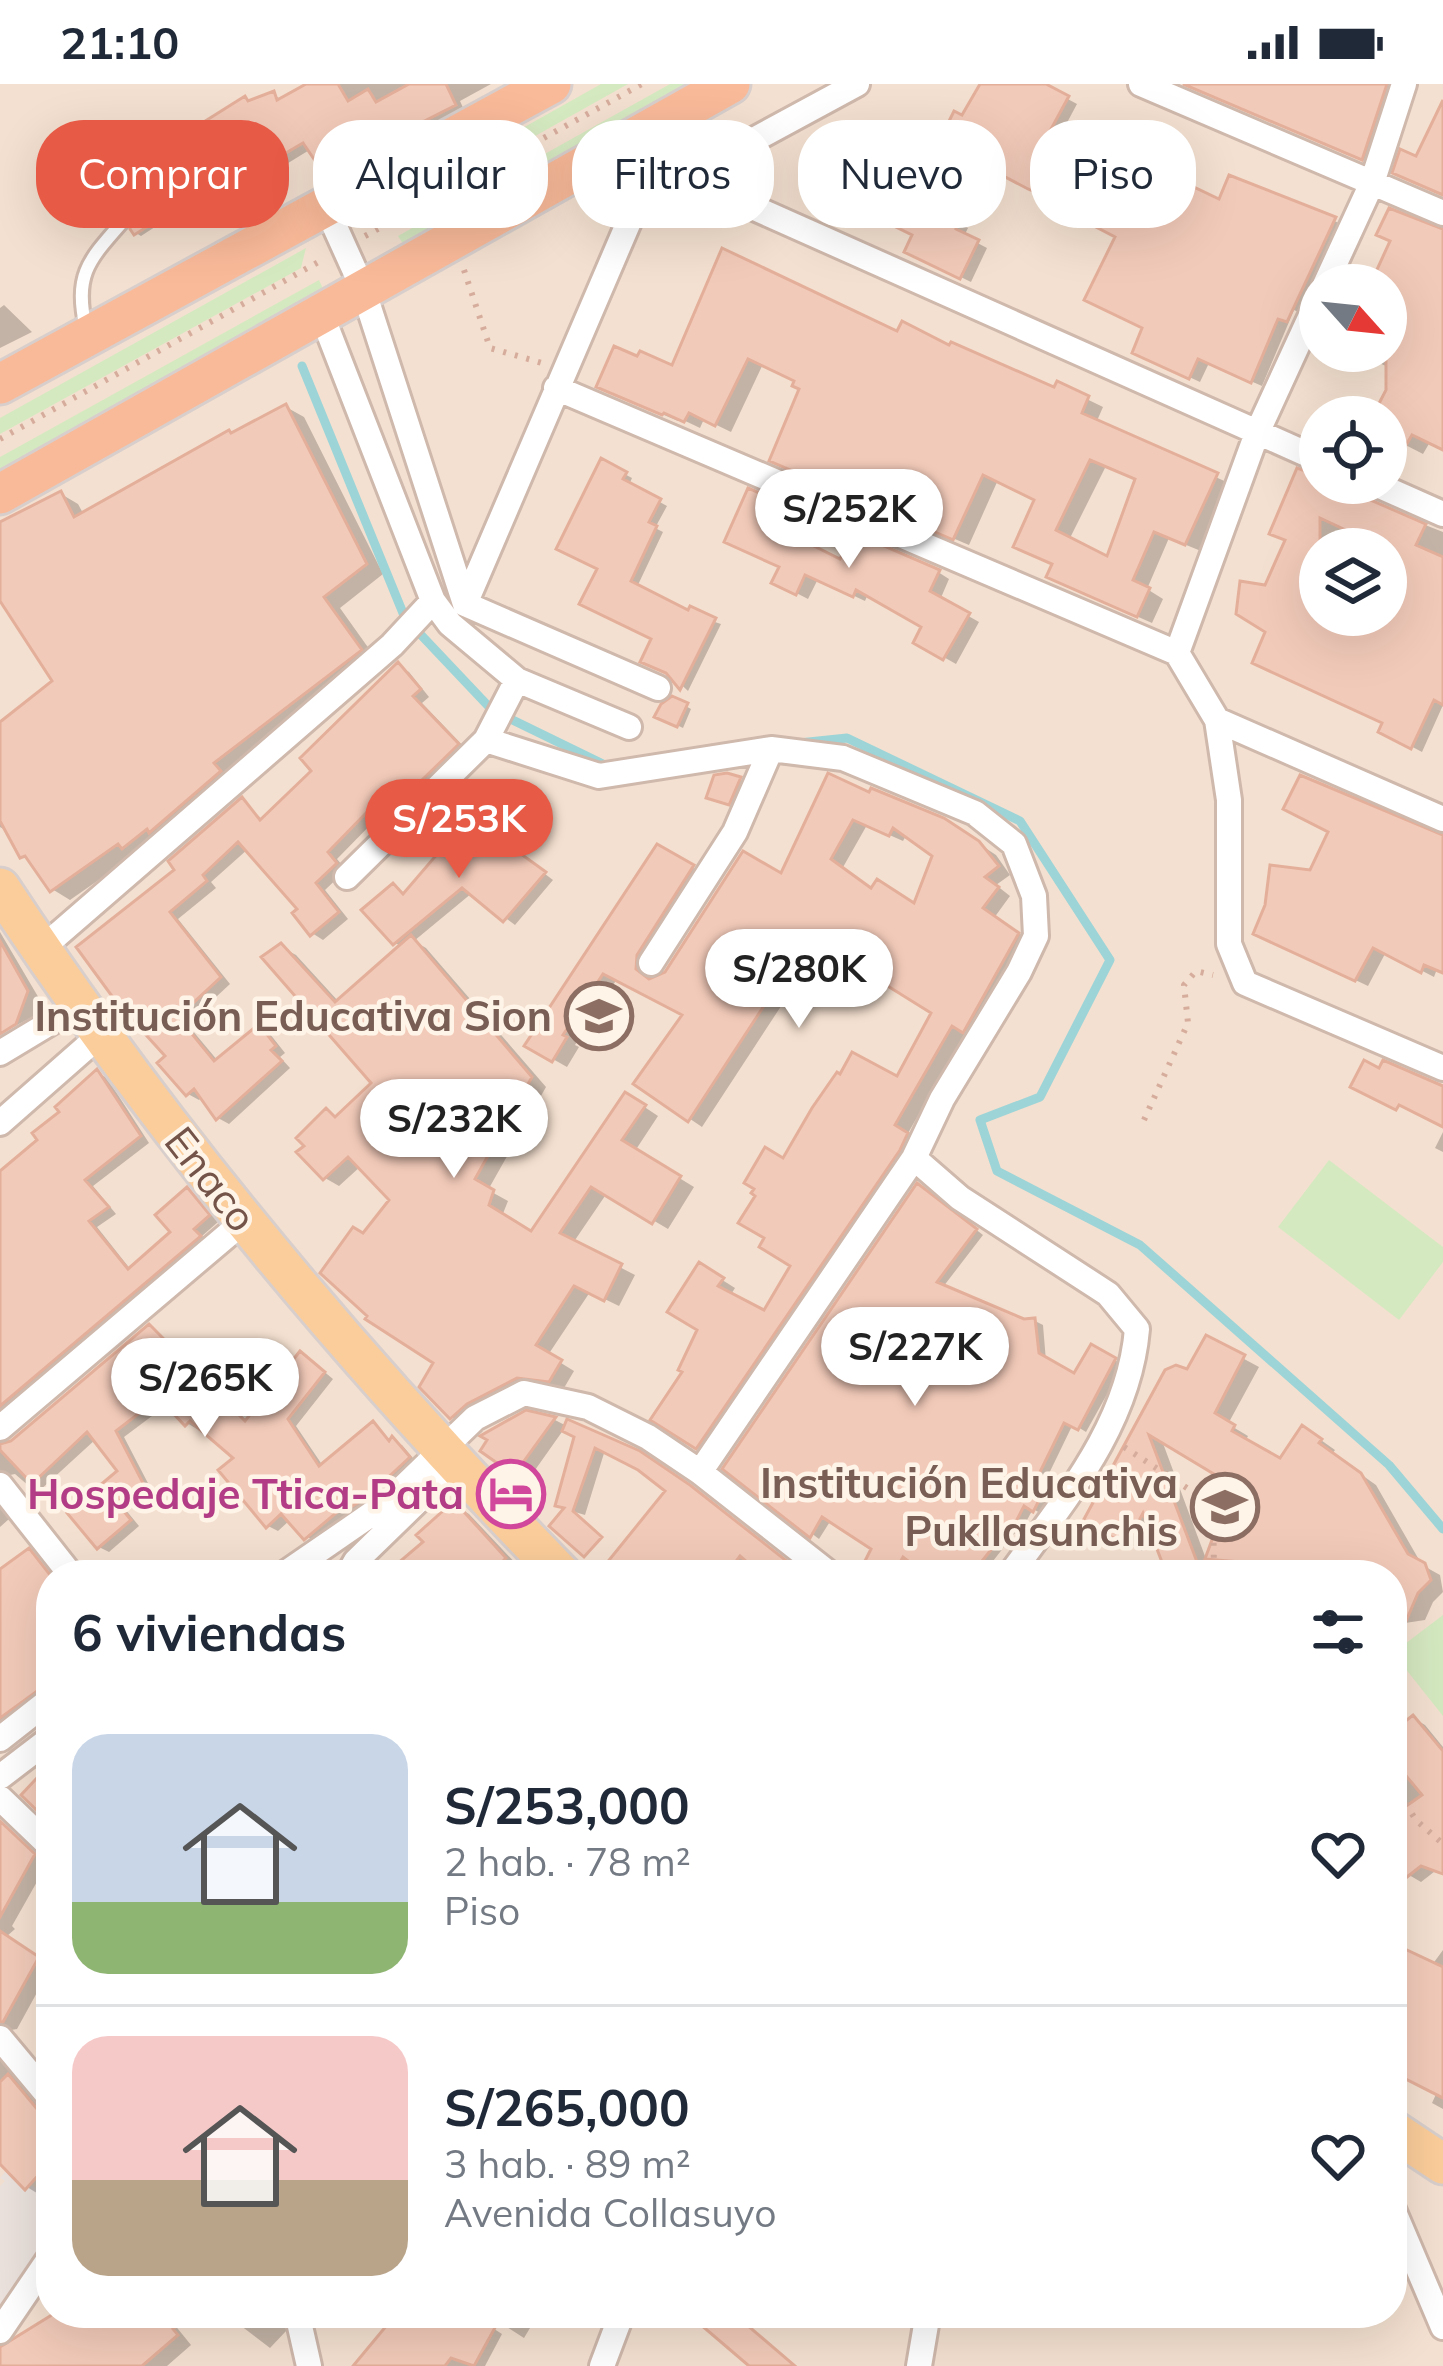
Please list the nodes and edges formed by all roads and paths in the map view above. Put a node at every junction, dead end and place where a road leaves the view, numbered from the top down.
1 (550, 84) edge
2 (730, 84) edge
3 (857, 84) edge
4 (1141, 84) edge
5 (1404, 84) edge
6 (484, 120) edge
7 (774, 129) edge
8 (1372, 183) junction
9 (1443, 213) edge
10 (313, 214) edge
11 (774, 217) edge
12 (117, 228) edge
13 (270, 228) edge
14 (335, 228) edge
15 (627, 228) edge
16 (275, 235) junction
17 (453, 239) junction
18 (1335, 264) edge
19 (363, 290) junction
20 (321, 313) junction
21 (88, 336) junction
22 (1299, 342) edge
23 (560, 378) junction
24 (0, 383) edge
25 (1257, 433) junction
26 (1299, 451) edge
27 (0, 494) edge
28 (1407, 498) edge
29 (1443, 514) edge
30 (430, 604) junction
31 (465, 604) junction
32 (1177, 653) junction
33 (515, 684) junction
34 (658, 688) dead end
35 (1217, 720) junction
36 (629, 727) dead end
37 (486, 737) junction
38 (771, 749) junction
39 (1443, 819) edge
40 (347, 877) dead end
41 (0, 888) edge
42 (40, 950) junction
43 (651, 963) dead end
44 (1246, 983) junction
45 (89, 1021) junction
46 (0, 1053) edge
47 (1443, 1068) edge
48 (1144, 1120) dead end
49 (0, 1123) edge
50 (914, 1158) junction
51 (243, 1222) junction
52 (0, 1428) edge
53 (1107, 1436) junction
54 (452, 1461) junction
55 (700, 1472) junction
56 (0, 1485) edge
57 (59, 1560) edge
58 (305, 1560) edge
59 (357, 1560) edge
60 (548, 1560) edge
61 (812, 1560) edge
62 (1020, 1560) edge
63 (1214, 1560) edge
64 (36, 1711) edge
65 (0, 1739) edge
66 (36, 1749) edge
67 (0, 1777) edge
68 (0, 1798) edge
69 (1407, 1806) edge
70 (36, 1833) edge
71 (1443, 1844) edge
72 (0, 2038) edge
73 (36, 2074) edge
74 (1407, 2140) edge
75 (1443, 2164) edge
76 (1407, 2242) edge
77 (36, 2277) edge
78 (1443, 2327) edge
79 (301, 2328) edge
80 (616, 2328) edge
81 (925, 2328) edge
82 (0, 2331) edge
83 (310, 2366) edge
84 (602, 2366) edge
85 (919, 2366) edge

1 - 6 highway
2 - 17 highway
3 - 7 street
4 - 8 street
5 - 8 street
8 - 9 street
8 - 18 street
10 - 16 highway
11 - 25 street
12 - 21 lane
13 - 16 lane
14 - 19 street
15 - 23 street
16 - 21 highway
17 - 19 highway
17 - 23 path
19 - 20 highway
19 - 31 street
20 - 27 highway
20 - 30 street
21 - 24 highway
22 - 25 street
23 - 31 street
23 - 32 street
25 - 26 street
25 - 32 street
28 - 29 street
30 - 33 street
30 - 42 street
31 - 34 street
32 - 35 street
33 - 36 street
33 - 37 street
35 - 39 street
35 - 44 street
37 - 38 street
37 - 40 street
38 - 43 street
38 - 50 street
41 - 42 main road, Enaco
42 - 45 main road, Enaco
44 - 47 street
44 - 48 path
45 - 46 street
45 - 49 street
45 - 51 main road, Enaco
50 - 53 street
50 - 55 street
51 - 52 street
51 - 54 main road, Enaco
53 - 62 street
53 - 63 path
54 - 55 street
54 - 58 street
54 - 59 street
54 - 60 main road, Enaco
55 - 61 street
56 - 57 street
64 - 65 street
66 - 67 street
68 - 70 street
69 - 71 path
72 - 73 street
74 - 75 main road
76 - 78 street
77 - 82 street
79 - 83 street
80 - 84 street
81 - 85 street

